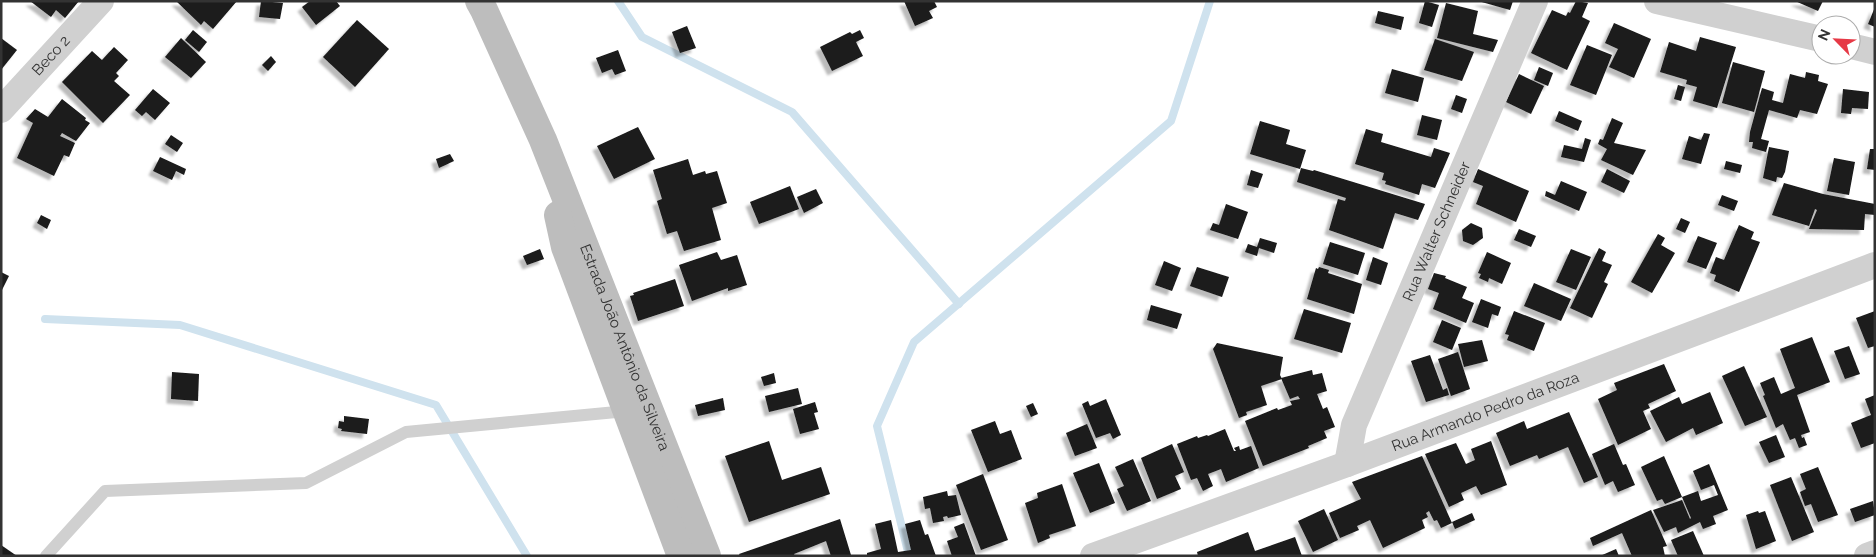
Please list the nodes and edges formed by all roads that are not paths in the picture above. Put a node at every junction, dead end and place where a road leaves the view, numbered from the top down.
1 (101, 1) edge
2 (479, 1) edge
3 (1535, 1) edge
4 (1657, 1) edge
5 (1811, 37) edge
6 (1861, 48) edge
7 (1875, 52) edge
8 (1, 110) edge
9 (543, 140) junction
10 (1875, 265) edge
11 (627, 411) junction
12 (1347, 464) junction
13 (1875, 553) edge
14 (46, 556) edge
15 (681, 556) edge
16 (707, 556) edge
17 (1093, 556) edge
18 (1867, 556) edge

1 - 8 street, Beco 2
2 - 9 main road, Estrada João Antônio da Silveira
3 - 12 street, Rua Walter Schneider
4 - 5 street
6 - 7 street
9 - 11 main road, Estrada João Antônio da Silveira
9 - 16 main road, Estrada João Antônio da Silveira
10 - 12 street, Rua Armando Pedro da Roza
11 - 14 lane
11 - 15 main road, Estrada João Antônio da Silveira
12 - 17 street, Rua Armando Pedro da Roza
13 - 18 street

